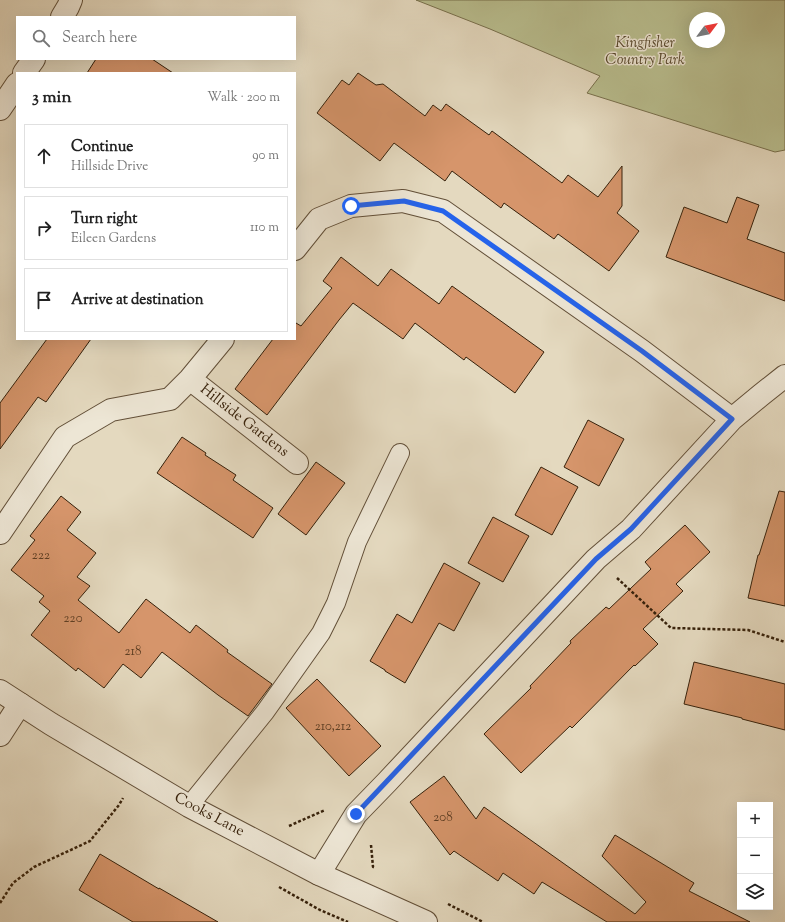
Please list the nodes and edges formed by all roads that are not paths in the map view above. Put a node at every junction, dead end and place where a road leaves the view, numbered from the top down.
1 (71, 0) edge
2 (63, 16) edge
3 (33, 60) edge
4 (25, 72) edge
5 (16, 85) edge
6 (0, 109) edge
7 (296, 248) edge
8 (222, 340) edge
9 (785, 376) edge
10 (190, 379) junction
11 (732, 419) junction
12 (400, 453) dead end
13 (297, 463) dead end
14 (0, 533) edge
15 (0, 691) edge
16 (20, 704) junction
17 (0, 735) edge
18 (189, 806) junction
19 (319, 874) junction
20 (426, 922) edge

1 - 2 street
3 - 4 street
5 - 6 street
7 - 11 street
8 - 10 street
9 - 11 street
10 - 13 street, Hillside Gardens
10 - 14 street
11 - 19 street
12 - 18 lane
15 - 16 street, Cooks Lane
16 - 17 street
16 - 18 street, Cooks Lane
18 - 19 street, Cooks Lane
19 - 20 street, Cooks Lane

